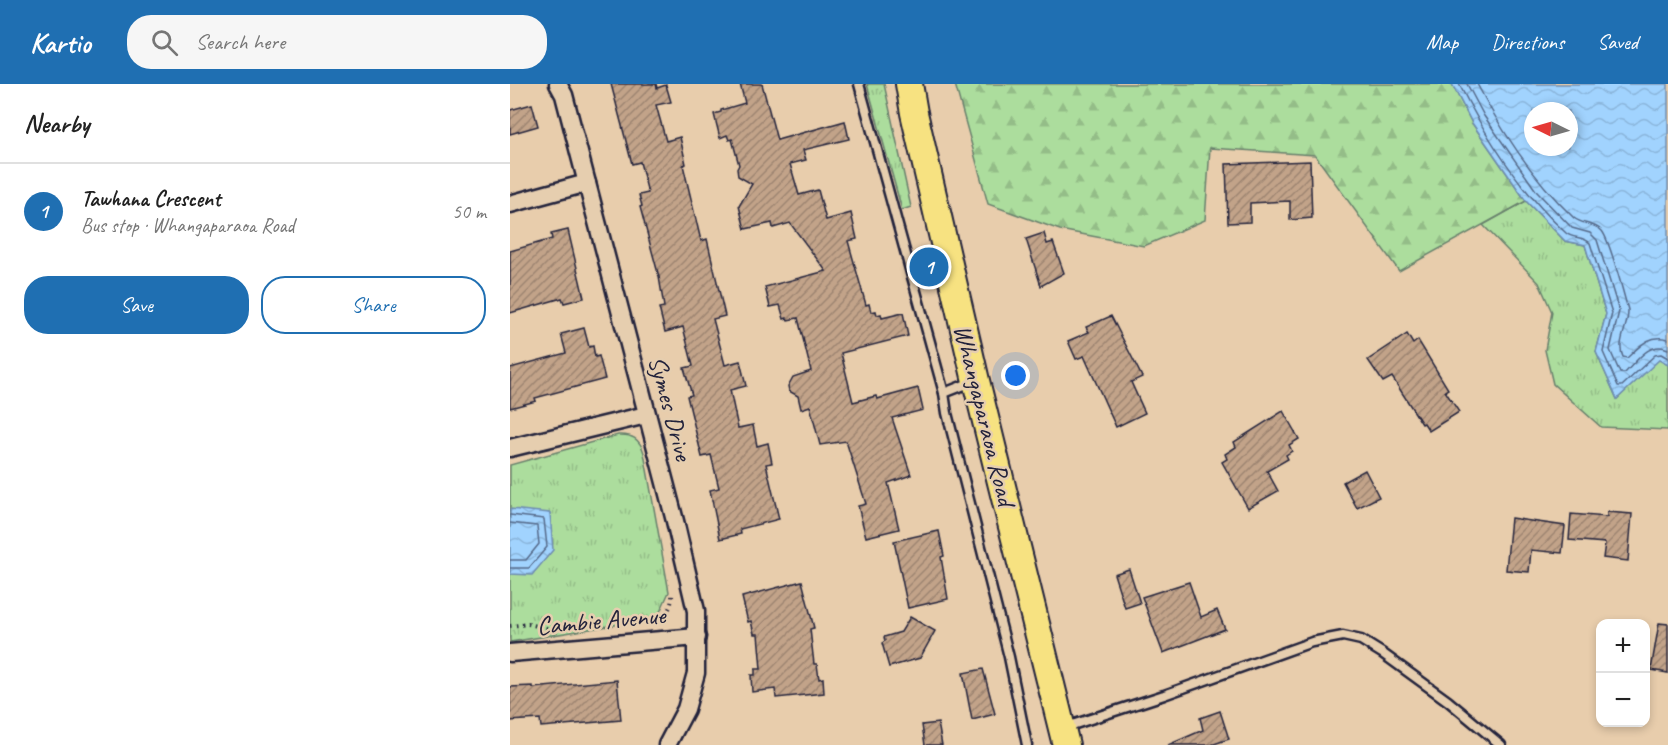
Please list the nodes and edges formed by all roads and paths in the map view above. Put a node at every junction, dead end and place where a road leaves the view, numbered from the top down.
1 (558, 84) edge
2 (859, 84) edge
3 (909, 84) edge
4 (587, 183) junction
5 (510, 204) edge
6 (976, 381) junction
7 (944, 393) junction
8 (646, 415) junction
9 (510, 448) edge
10 (670, 586) dead end
11 (650, 623) dead end
12 (510, 626) edge
13 (565, 631) dead end
14 (697, 637) junction
15 (510, 653) edge
16 (1064, 737) edge
17 (667, 745) edge
18 (1026, 745) edge
19 (1501, 745) edge

1 - 4 street, Symes Drive
2 - 7 lane
3 - 6 main road, Whangaparaoa Road
4 - 5 street
4 - 8 street, Symes Drive
6 - 7 lane
6 - 16 main road, Whangaparaoa Road
7 - 18 lane
8 - 9 street
8 - 14 street, Symes Drive
10 - 11 path
12 - 13 path
14 - 15 street, Cambie Avenue
14 - 17 street, Symes Drive
16 - 19 lane

